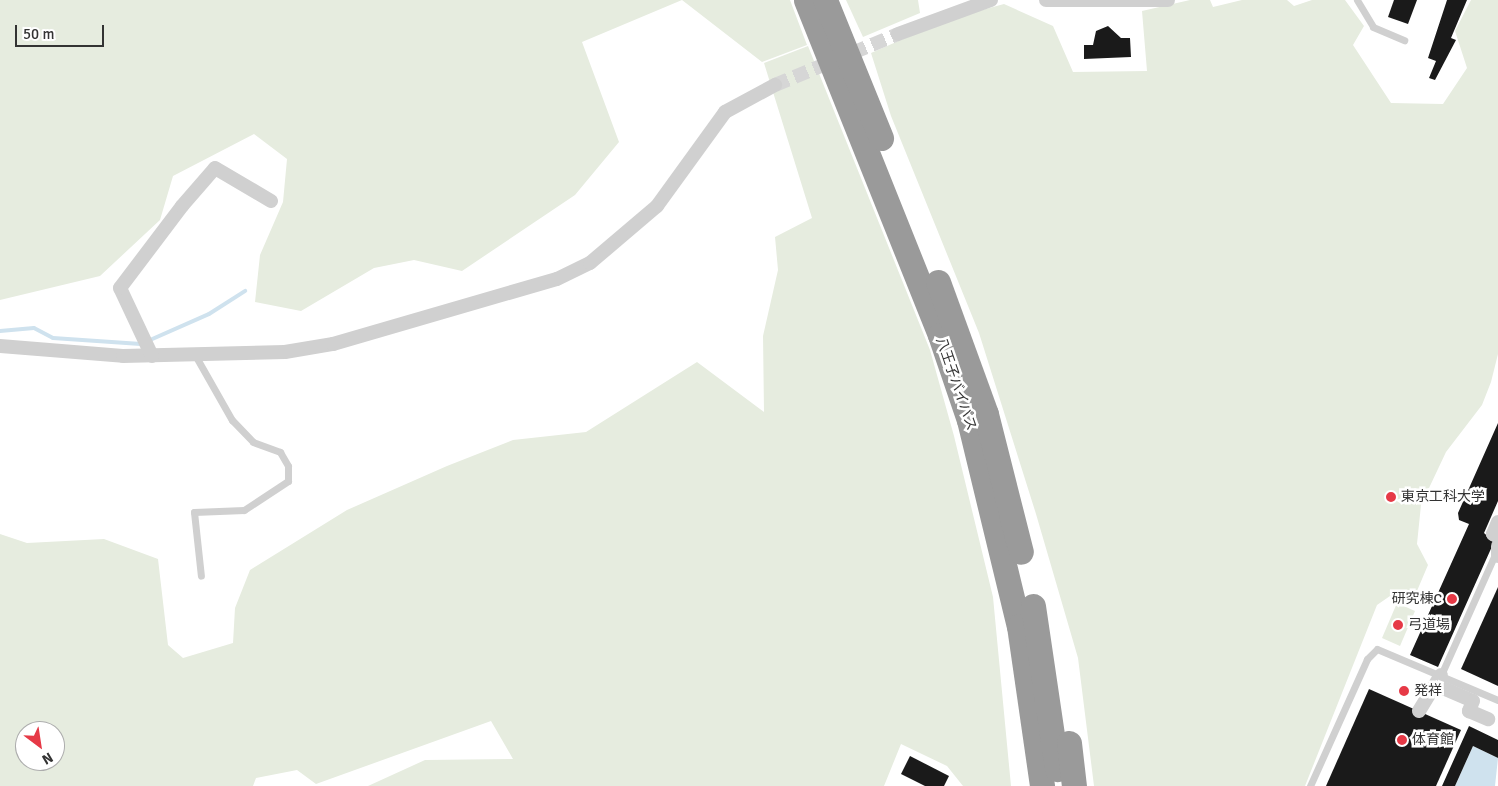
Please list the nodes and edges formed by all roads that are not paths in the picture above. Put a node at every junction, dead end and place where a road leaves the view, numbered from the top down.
1 (806, 0) edge
2 (825, 0) edge
3 (990, 0) edge
4 (1046, 0) edge
5 (1168, 0) edge
6 (1356, 0) edge
7 (898, 34) tunnel mouth
8 (1404, 40) dead end
9 (775, 86) tunnel mouth
10 (271, 201) dead end
11 (0, 346) edge
12 (147, 347) junction
13 (195, 355) junction
14 (995, 515) junction
15 (1496, 541) edge
16 (201, 576) dead end
17 (1029, 589) junction
18 (1439, 680) junction
19 (1498, 700) edge
20 (1419, 711) dead end
21 (1493, 721) edge
22 (1028, 786) edge
23 (1042, 786) edge
24 (1059, 786) edge
25 (1074, 786) edge
26 (1310, 786) edge

1 - 14 highway, 八王子バイパス
2 - 17 highway, 八王子バイパス
3 - 7 street
4 - 5 street
6 - 8 lane
9 - 13 street
10 - 12 street
11 - 12 street
12 - 13 street
13 - 16 lane
14 - 22 highway
14 - 23 highway, 八王子バイパス
15 - 18 lane
17 - 24 highway, 八王子バイパス
17 - 25 highway
18 - 19 lane
18 - 20 street
18 - 21 street
18 - 26 lane

